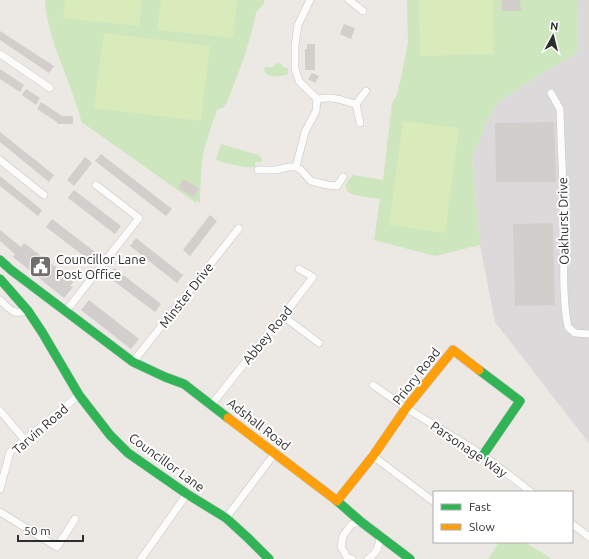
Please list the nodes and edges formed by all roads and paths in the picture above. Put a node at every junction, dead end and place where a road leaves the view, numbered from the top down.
1 (310, 0) edge
2 (349, 0) edge
3 (363, 11) dead end
4 (0, 54) edge
5 (50, 88) dead end
6 (366, 91) dead end
7 (550, 93) dead end
8 (317, 99) junction
9 (356, 104) junction
10 (360, 123) dead end
11 (0, 160) edge
12 (296, 167) junction
13 (258, 170) dead end
14 (343, 177) dead end
15 (96, 185) dead end
16 (44, 195) dead end
17 (239, 228) dead end
18 (0, 260) edge
19 (299, 269) dead end
20 (11, 270) junction
21 (0, 279) edge
22 (0, 300) edge
23 (28, 311) junction
24 (66, 311) junction
25 (283, 316) junction
26 (589, 334) edge
27 (319, 343) dead end
28 (133, 362) junction
29 (373, 385) dead end
30 (79, 395) junction
31 (212, 404) junction
32 (406, 408) junction
33 (0, 411) edge
34 (25, 440) junction
35 (275, 453) junction
36 (483, 455) junction
37 (373, 456) junction
38 (0, 490) edge
39 (530, 491) edge
40 (187, 494) junction
41 (337, 500) junction
42 (433, 501) edge
43 (0, 512) edge
44 (226, 518) junction
45 (75, 519) dead end
46 (360, 521) junction
47 (573, 525) edge
48 (380, 536) junction
49 (589, 537) edge
50 (141, 559) edge
51 (269, 559) edge
52 (352, 559) edge
53 (368, 559) edge
54 (410, 559) edge

1 - 8 street
2 - 3 street
4 - 5 street
6 - 9 street
7 - 26 street, Oakhurst Drive
8 - 9 street
8 - 12 street
9 - 10 street
11 - 16 street
12 - 13 street
12 - 14 street
15 - 24 street
17 - 28 street, Minster Drive
18 - 20 street
19 - 25 street, Abbey Road
20 - 21 street, Councillor Lane
20 - 24 street
21 - 23 street, Councillor Lane
22 - 23 street
23 - 30 street, Councillor Lane
24 - 28 street
25 - 27 street
25 - 31 street, Abbey Road
28 - 31 street, Adshall Road
29 - 32 street, Parsonage Way
30 - 34 street, Tarvin Road
30 - 40 street, Councillor Lane
31 - 35 street, Adshall Road
32 - 36 street, Parsonage Way
32 - 36 street, Priory Road
32 - 37 street, Priory Road
33 - 34 street
34 - 38 street, Tarvin Road
35 - 41 street, Adshall Road
35 - 44 street
36 - 39 street, Parsonage Way
37 - 41 street, Priory Road
37 - 42 street
40 - 44 street, Councillor Lane
40 - 50 street
41 - 46 street, Adshall Road
43 - 45 street
44 - 51 street, Councillor Lane
46 - 48 street, Adshall Road
46 - 52 street
47 - 49 street
48 - 53 street
48 - 54 street, Adshall Road

